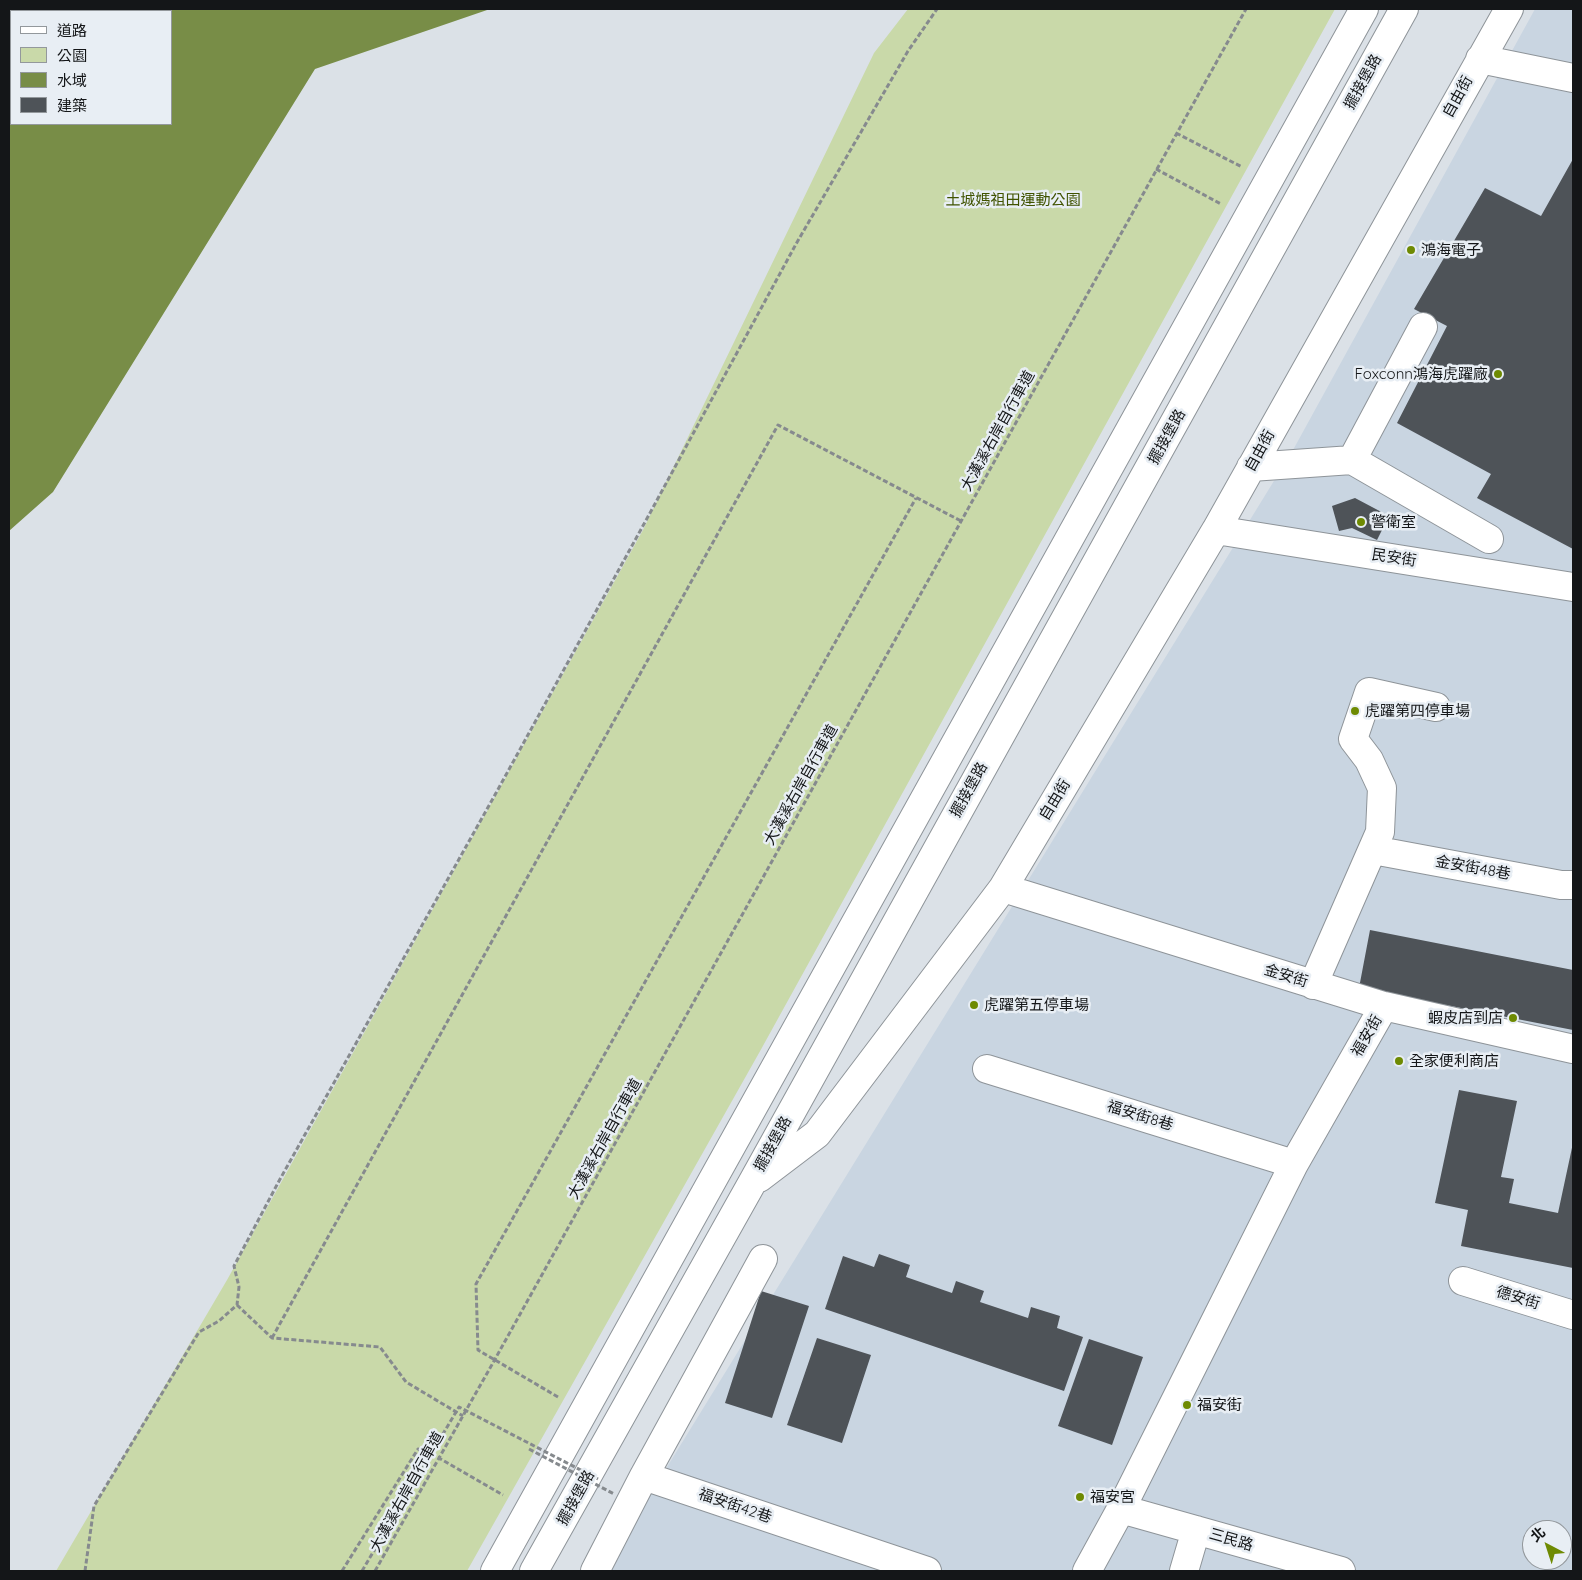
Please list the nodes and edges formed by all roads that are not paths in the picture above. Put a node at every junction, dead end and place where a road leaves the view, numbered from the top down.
1 (1364, 9) edge
2 (1404, 9) edge
3 (1509, 9) edge
4 (1480, 59) junction
5 (1573, 78) edge
6 (1423, 327) dead end
7 (1352, 460) junction
8 (1251, 467) junction
9 (1216, 530) junction
10 (1489, 539) dead end
11 (1573, 587) edge
12 (1436, 706) dead end
13 (1373, 850) junction
14 (1573, 885) edge
15 (1003, 888) junction
16 (1313, 985) junction
17 (1384, 1006) junction
18 (1573, 1049) edge
19 (987, 1069) dead end
20 (1294, 1164) junction
21 (752, 1184) junction
22 (763, 1258) dead end
23 (1463, 1281) dead end
24 (1573, 1315) edge
25 (644, 1476) junction
26 (1121, 1509) junction
27 (1196, 1530) junction
28 (495, 1571) edge
29 (534, 1571) edge
30 (595, 1571) edge
31 (927, 1571) edge
32 (1087, 1571) edge
33 (1184, 1571) edge
34 (1341, 1571) edge

1 - 28 street
2 - 21 street, 擺接堡路
3 - 4 street, 自由街
4 - 5 street
4 - 8 street, 自由街
6 - 7 street
7 - 8 street
7 - 10 street
8 - 9 street, 自由街
9 - 11 street, 民安街
9 - 15 street, 自由街
12 - 13 street
13 - 14 street, 金安街48巷
13 - 16 street
15 - 16 street, 金安街
15 - 21 street, 自由街
16 - 17 street, 金安街
17 - 18 street, 金安街
17 - 20 street, 福安街
19 - 20 street, 福安街8巷
20 - 26 street, 福安街
21 - 29 street, 擺接堡路
22 - 25 street
23 - 24 street, 德安街
25 - 30 street
25 - 31 street, 福安街42巷
26 - 27 street, 三民路
26 - 32 street, 福安街
27 - 33 street
27 - 34 street, 三民路

